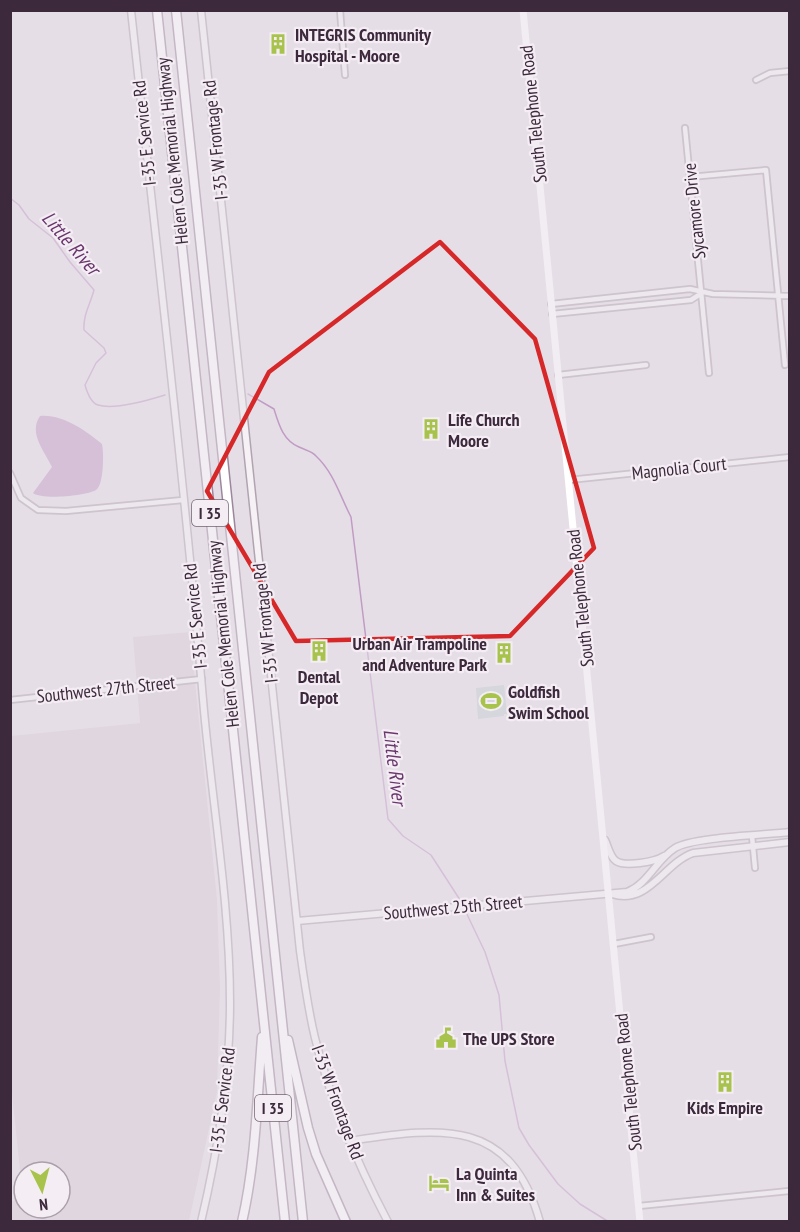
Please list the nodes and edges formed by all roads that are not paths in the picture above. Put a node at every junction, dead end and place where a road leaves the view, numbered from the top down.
1 (131, 10) edge
2 (157, 10) edge
3 (176, 10) edge
4 (201, 10) edge
5 (340, 10) edge
6 (523, 10) edge
7 (789, 71) edge
8 (345, 75) dead end
9 (756, 80) dead end
10 (685, 128) dead end
11 (690, 177) junction
12 (702, 293) junction
13 (779, 296) junction
14 (789, 296) edge
15 (551, 303) junction
16 (552, 314) junction
17 (646, 365) dead end
18 (785, 365) dead end
19 (709, 373) dead end
20 (558, 375) junction
21 (789, 457) edge
22 (10, 473) edge
23 (568, 480) junction
24 (183, 500) junction
25 (202, 679) junction
26 (10, 700) edge
27 (789, 832) edge
28 (752, 836) junction
29 (604, 837) junction
30 (789, 842) edge
31 (753, 846) junction
32 (667, 855) junction
33 (755, 868) dead end
34 (609, 893) junction
35 (297, 921) junction
36 (651, 938) dead end
37 (614, 944) junction
38 (281, 1014) junction
39 (264, 1016) junction
40 (349, 1141) junction
41 (789, 1191) edge
42 (639, 1206) junction
43 (201, 1221) edge
44 (242, 1221) edge
45 (285, 1221) edge
46 (303, 1221) edge
47 (346, 1221) edge
48 (388, 1221) edge
49 (540, 1221) edge
50 (640, 1221) edge

1 - 24 street, I-35 E Service Rd
2 - 39 highway, Helen Cole Memorial Highway / I 35
3 - 38 highway, Helen Cole Memorial Highway / I 35
4 - 35 street, I-35 W Frontage Rd
5 - 8 street
6 - 15 main road, South Telephone Road
7 - 9 street
10 - 11 street, Sycamore Drive
11 - 12 street, Sycamore Drive
11 - 13 street
12 - 13 street
12 - 15 street
12 - 16 street
12 - 19 street, Sycamore Drive
13 - 14 street
13 - 18 street
15 - 16 main road, South Telephone Road
16 - 20 main road, South Telephone Road
17 - 20 street
20 - 23 main road, South Telephone Road
21 - 23 street, Magnolia Court
22 - 24 street
23 - 29 main road, South Telephone Road
24 - 25 street, I-35 E Service Rd
25 - 26 street, Southwest 27th Street
25 - 43 street, I-35 E Service Rd
27 - 28 street
28 - 31 street
28 - 32 street
29 - 32 street
29 - 34 main road, South Telephone Road
30 - 31 street
31 - 33 street
31 - 34 street
32 - 34 street
34 - 35 street, Southwest 25th Street
34 - 37 main road, South Telephone Road
35 - 40 street, I-35 W Frontage Rd
36 - 37 street
37 - 42 main road, South Telephone Road
38 - 46 highway, Helen Cole Memorial Highway / I 35
38 - 47 highway
39 - 44 highway
39 - 45 highway, Helen Cole Memorial Highway / I 35
40 - 48 street, I-35 W Frontage Rd
40 - 49 street
41 - 42 street
42 - 50 main road, South Telephone Road

